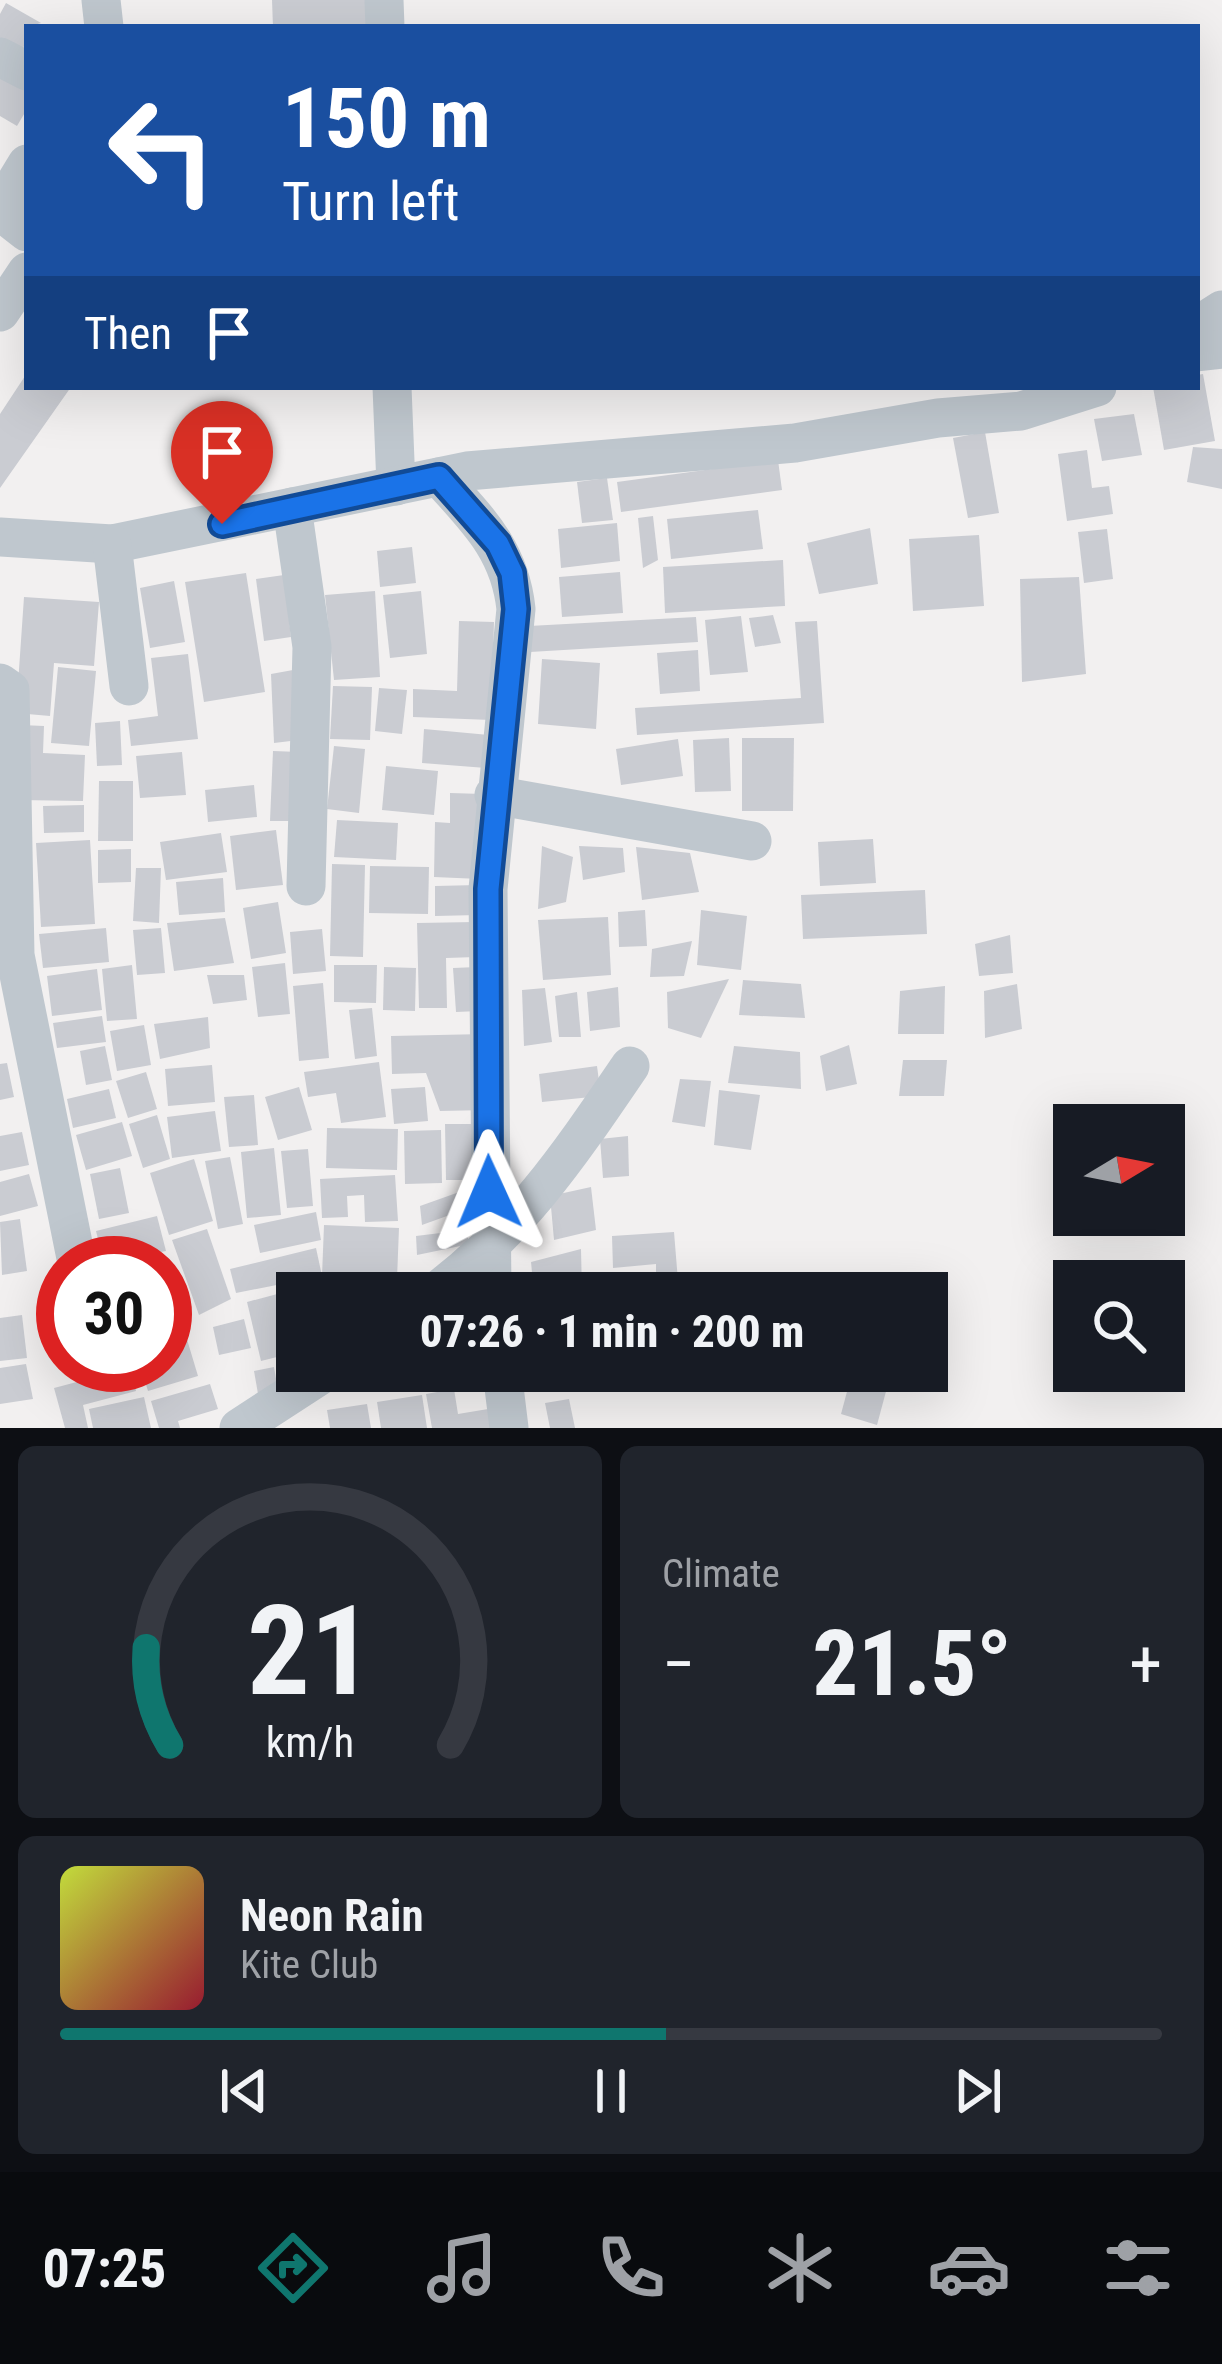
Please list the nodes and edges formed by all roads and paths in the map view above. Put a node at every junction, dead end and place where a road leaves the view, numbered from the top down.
1 (12, 183) edge
2 (24, 230) edge
3 (24, 276) edge
4 (0, 311) edge
5 (392, 390) edge
6 (1088, 390) edge
7 (439, 477) junction
8 (396, 486) junction
9 (292, 507) junction
10 (0, 537) edge
11 (112, 544) junction
12 (0, 683) edge
13 (129, 686) dead end
14 (494, 795) junction
15 (752, 841) dead end
16 (306, 886) dead end
17 (629, 1066) dead end
18 (71, 1236) edge
19 (490, 1252) junction
20 (463, 1272) edge
21 (491, 1272) edge
22 (295, 1392) edge
23 (505, 1392) edge
24 (239, 1428) edge
25 (509, 1428) edge

1 - 2 street
3 - 4 street
5 - 8 street
6 - 7 street
7 - 8 street
7 - 14 street
8 - 9 street
9 - 11 street
9 - 16 street
10 - 11 street
11 - 13 street
12 - 18 street
14 - 15 street
14 - 19 street
17 - 19 street
19 - 20 street
19 - 21 street
22 - 24 street
23 - 25 street

